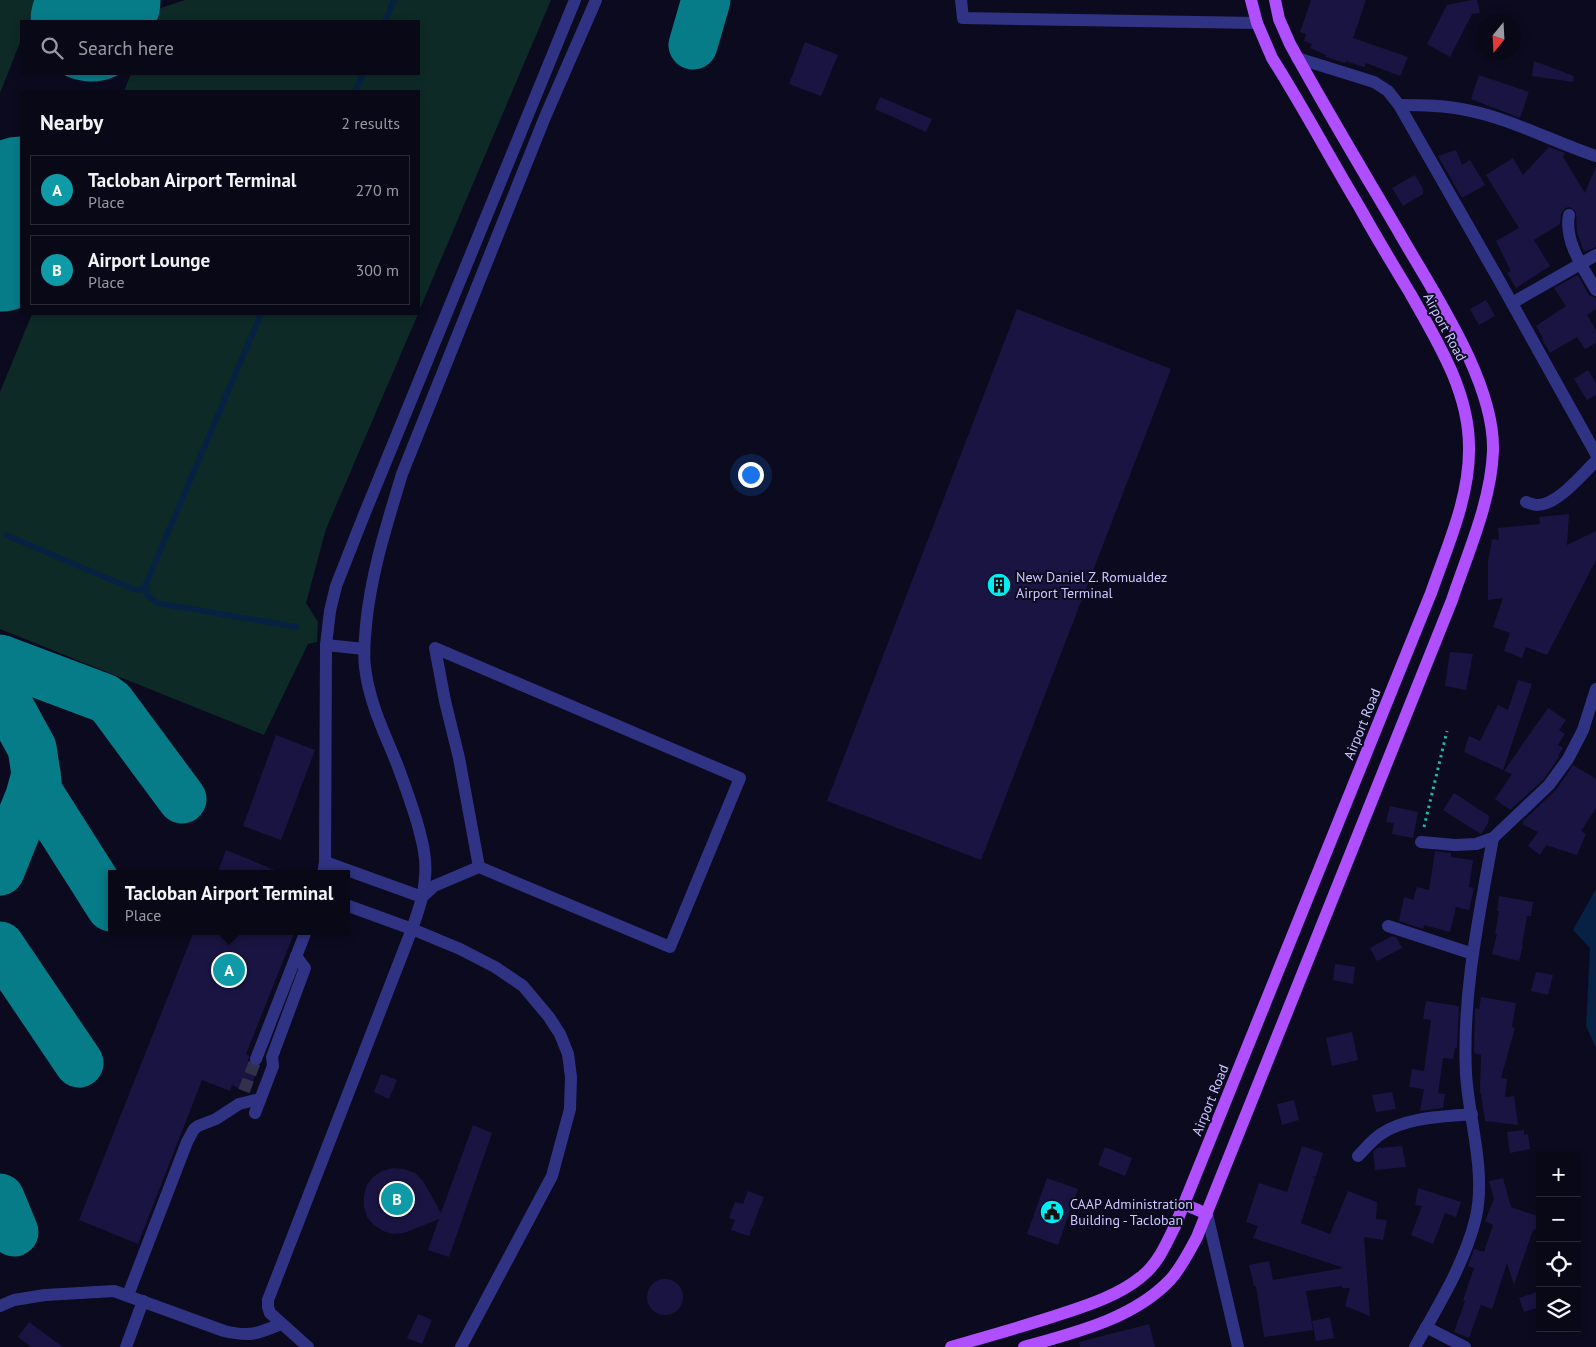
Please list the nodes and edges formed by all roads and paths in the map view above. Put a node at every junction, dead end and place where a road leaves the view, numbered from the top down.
1 (575, 0) edge
2 (596, 0) edge
3 (960, 0) edge
4 (1251, 0) edge
5 (1275, 0) edge
6 (1257, 23) junction
7 (1297, 58) junction
8 (1279, 70) junction
9 (1399, 105) junction
10 (529, 110) junction
11 (545, 117) junction
12 (1596, 156) edge
13 (1376, 193) junction
14 (1357, 204) junction
15 (1569, 215) dead end
16 (1596, 255) edge
17 (1581, 264) junction
18 (1596, 290) edge
19 (1512, 303) junction
20 (1596, 454) edge
21 (1596, 461) edge
22 (383, 466) junction
23 (402, 474) junction
24 (1526, 502) dead end
25 (326, 645) junction
26 (364, 649) junction
27 (1596, 689) edge
28 (1447, 731) dead end
29 (1493, 838) junction
30 (1421, 842) joint
31 (479, 867) junction
32 (324, 868) edge
33 (350, 876) edge
34 (422, 897) junction
35 (350, 906) edge
36 (1388, 926) dead end
37 (412, 929) junction
38 (304, 935) edge
39 (1472, 954) junction
40 (296, 956) junction
41 (256, 1059) tunnel mouth
42 (244, 1091) tunnel mouth
43 (260, 1099) junction
44 (239, 1104) junction
45 (255, 1113) dead end
46 (1472, 1114) junction
47 (1358, 1156) dead end
48 (1184, 1204) junction
49 (1207, 1214) junction
50 (1153, 1265) junction
51 (1171, 1278) junction
52 (128, 1295) junction
53 (143, 1301) junction
54 (0, 1306) edge
55 (281, 1324) junction
56 (1426, 1327) junction
57 (126, 1347) edge
58 (308, 1347) edge
59 (461, 1347) edge
60 (951, 1347) edge
61 (1024, 1347) edge
62 (1238, 1347) edge
63 (1415, 1347) edge
64 (1465, 1347) edge

1 - 10 street
2 - 11 street
3 - 6 street
4 - 6 main road, Airport Road
5 - 7 main road, Airport Road
6 - 8 main road, Airport Road
7 - 8 main road
7 - 9 street
7 - 13 main road, Airport Road
8 - 14 main road, Airport Road
9 - 12 street
9 - 19 street
10 - 11 street
10 - 22 street
11 - 23 street
13 - 14 main road
13 - 49 main road, Airport Road
14 - 48 main road, Airport Road
15 - 17 street
16 - 17 street
17 - 18 street
17 - 19 street
19 - 20 street
21 - 24 street
22 - 23 street
22 - 25 street
23 - 26 street
25 - 26 street
25 - 32 street
26 - 34 street
27 - 29 street
28 - 30 path
29 - 30 street
29 - 39 street
31 - 31 street
31 - 34 street
33 - 34 street
34 - 37 street
35 - 37 street
36 - 39 street
37 - 55 street
37 - 59 street
38 - 40 street
39 - 46 street
40 - 41 street
40 - 43 street
42 - 44 street
43 - 44 street
43 - 45 street
44 - 52 street
46 - 47 street
46 - 56 street
48 - 49 main road
48 - 50 main road, Airport Road
49 - 51 main road, Airport Road
49 - 62 street
50 - 51 main road
50 - 60 main road, Airport Road
51 - 61 main road, Airport Road
52 - 53 street
52 - 54 street
53 - 55 street
53 - 57 street
55 - 58 street
56 - 63 street
56 - 64 street

